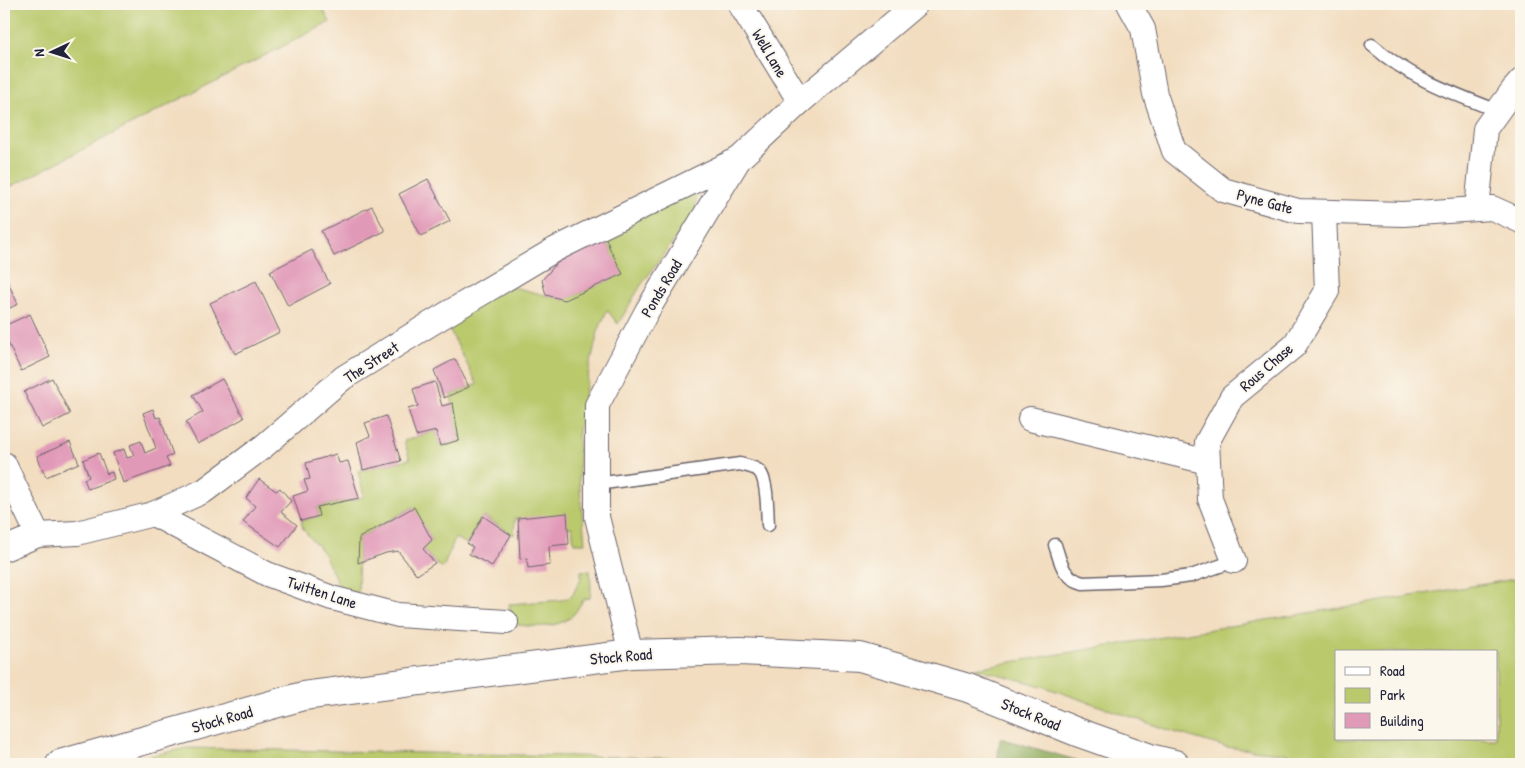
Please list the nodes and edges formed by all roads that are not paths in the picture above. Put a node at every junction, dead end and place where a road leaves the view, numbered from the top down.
1 (740, 4) edge
2 (916, 4) edge
3 (1129, 4) edge
4 (1372, 46) dead end
5 (1521, 81) edge
6 (800, 102) junction
7 (1498, 111) junction
8 (739, 159) junction
9 (1477, 209) junction
10 (1324, 212) junction
11 (1521, 221) edge
12 (1030, 419) dead end
13 (1208, 462) junction
14 (4, 464) edge
15 (597, 484) junction
16 (152, 514) junction
17 (768, 525) dead end
18 (38, 535) junction
19 (1055, 545) dead end
20 (4, 549) edge
21 (1234, 561) joint
22 (506, 622) dead end
23 (630, 654) junction
24 (60, 764) edge
25 (1175, 764) edge

1 - 6 street, Well Lane
2 - 6 street, Ponds Road
3 - 10 street, Pyne Gate
4 - 7 lane
5 - 7 street
6 - 8 street, Ponds Road
7 - 9 street
8 - 15 street, Ponds Road
8 - 16 street, The Street
9 - 10 street, Pyne Gate
9 - 11 street, Pyne Gate
10 - 13 street, Rous Chase
12 - 13 street
13 - 21 street, Rous Chase
14 - 18 street
15 - 17 lane
15 - 23 street, Ponds Road
16 - 18 street, The Street
16 - 22 street, Twitten Lane
18 - 20 street, The Street
19 - 21 lane
23 - 24 main road, Stock Road
23 - 25 main road, Stock Road

